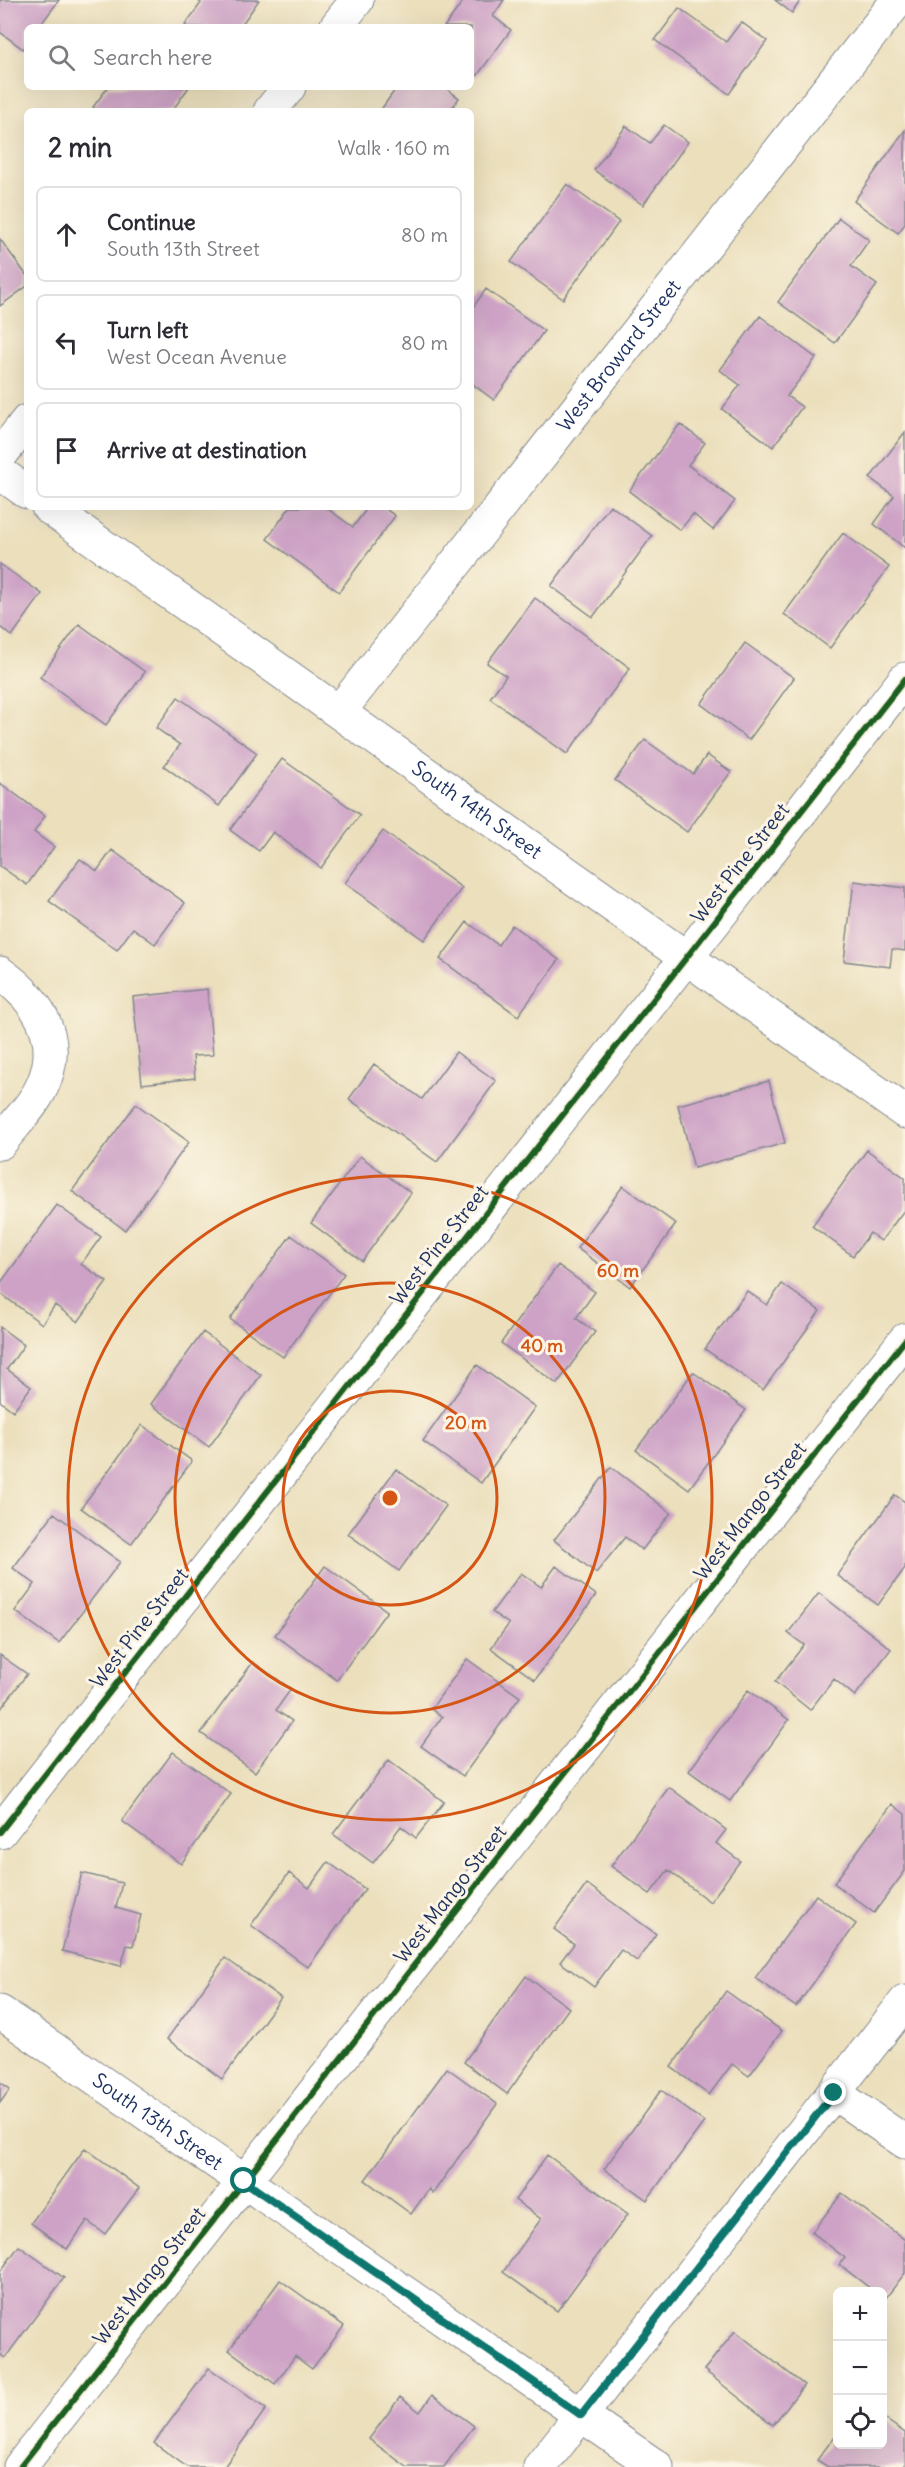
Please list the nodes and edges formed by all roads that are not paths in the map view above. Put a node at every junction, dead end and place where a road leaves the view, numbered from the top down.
1 (357, 0) edge
2 (898, 0) edge
3 (338, 24) edge
4 (287, 90) edge
5 (272, 108) edge
6 (24, 425) edge
7 (0, 456) edge
8 (0, 473) edge
9 (24, 490) edge
10 (52, 510) edge
11 (905, 679) edge
12 (339, 712) junction
13 (687, 957) junction
14 (0, 973) edge
15 (905, 1112) edge
16 (0, 1143) edge
17 (905, 1340) edge
18 (0, 1832) edge
19 (905, 2002) edge
20 (0, 2012) edge
21 (834, 2093) junction
22 (905, 2142) edge
23 (244, 2181) junction
24 (581, 2415) junction
25 (20, 2467) edge
26 (540, 2467) edge
27 (657, 2467) edge

1 - 3 street
2 - 12 street, West Broward Street
4 - 5 street
6 - 7 street
8 - 9 street
10 - 12 street, South 14th Street
11 - 13 street, West Pine Street
12 - 13 street, South 14th Street
13 - 15 street, South 14th Street
13 - 18 street, West Pine Street
14 - 16 street
17 - 23 street, West Mango Street
19 - 21 street
20 - 23 street, South 13th Street
21 - 22 street
21 - 24 street
23 - 24 street, South 13th Street
23 - 25 street, West Mango Street
24 - 26 street
24 - 27 street, South 13th Street

